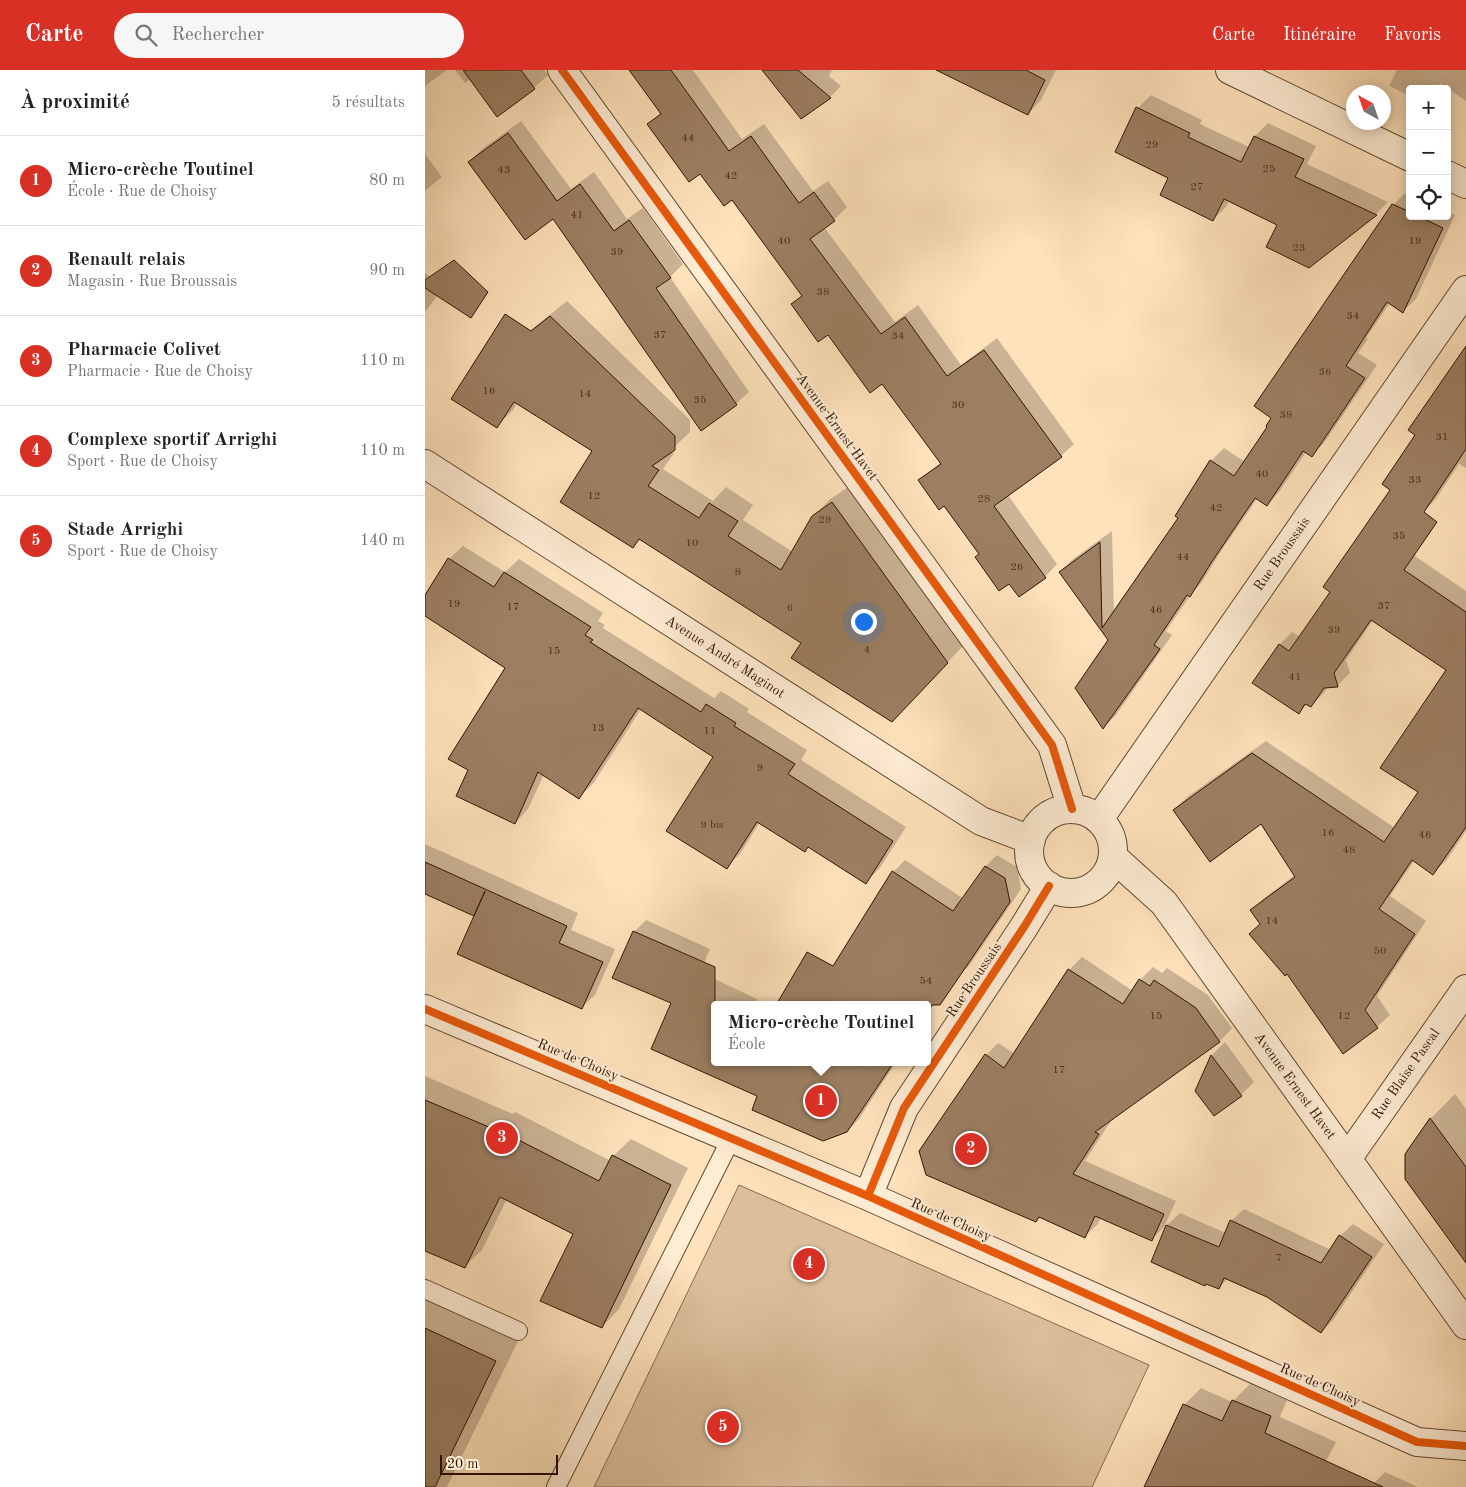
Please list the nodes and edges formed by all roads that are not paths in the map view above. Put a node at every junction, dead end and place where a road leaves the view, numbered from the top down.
1 (563, 70) edge
2 (1230, 70) edge
3 (1406, 155) edge
4 (1451, 177) edge
5 (1466, 184) edge
6 (1466, 290) edge
7 (425, 464) edge
8 (1072, 809) junction
9 (1099, 819) junction
10 (1031, 840) junction
11 (1113, 857) junction
12 (1049, 886) junction
13 (1466, 989) edge
14 (425, 1009) edge
15 (731, 1138) junction
16 (1347, 1159) junction
17 (868, 1196) junction
18 (425, 1289) edge
19 (1466, 1325) edge
20 (518, 1331) dead end
21 (1417, 1442) junction
22 (1466, 1446) edge
23 (1466, 1459) edge
24 (556, 1487) edge

1 - 8 street, Avenue Ernest Havet
2 - 3 street
4 - 5 street
6 - 9 street, Rue Broussais
7 - 10 street, Avenue André Maginot
8 - 9 street
8 - 10 street
9 - 11 street
10 - 12 street
11 - 12 street
11 - 16 street, Avenue Ernest Havet
12 - 17 street, Rue Broussais
13 - 16 street, Rue Blaise Pascal
14 - 15 street, Rue de Choisy
15 - 17 street, Rue de Choisy
15 - 24 lane
16 - 19 street, Avenue Ernest Havet
17 - 21 street, Rue de Choisy
18 - 20 lane
21 - 22 street, Rue de Choisy
21 - 23 lane

